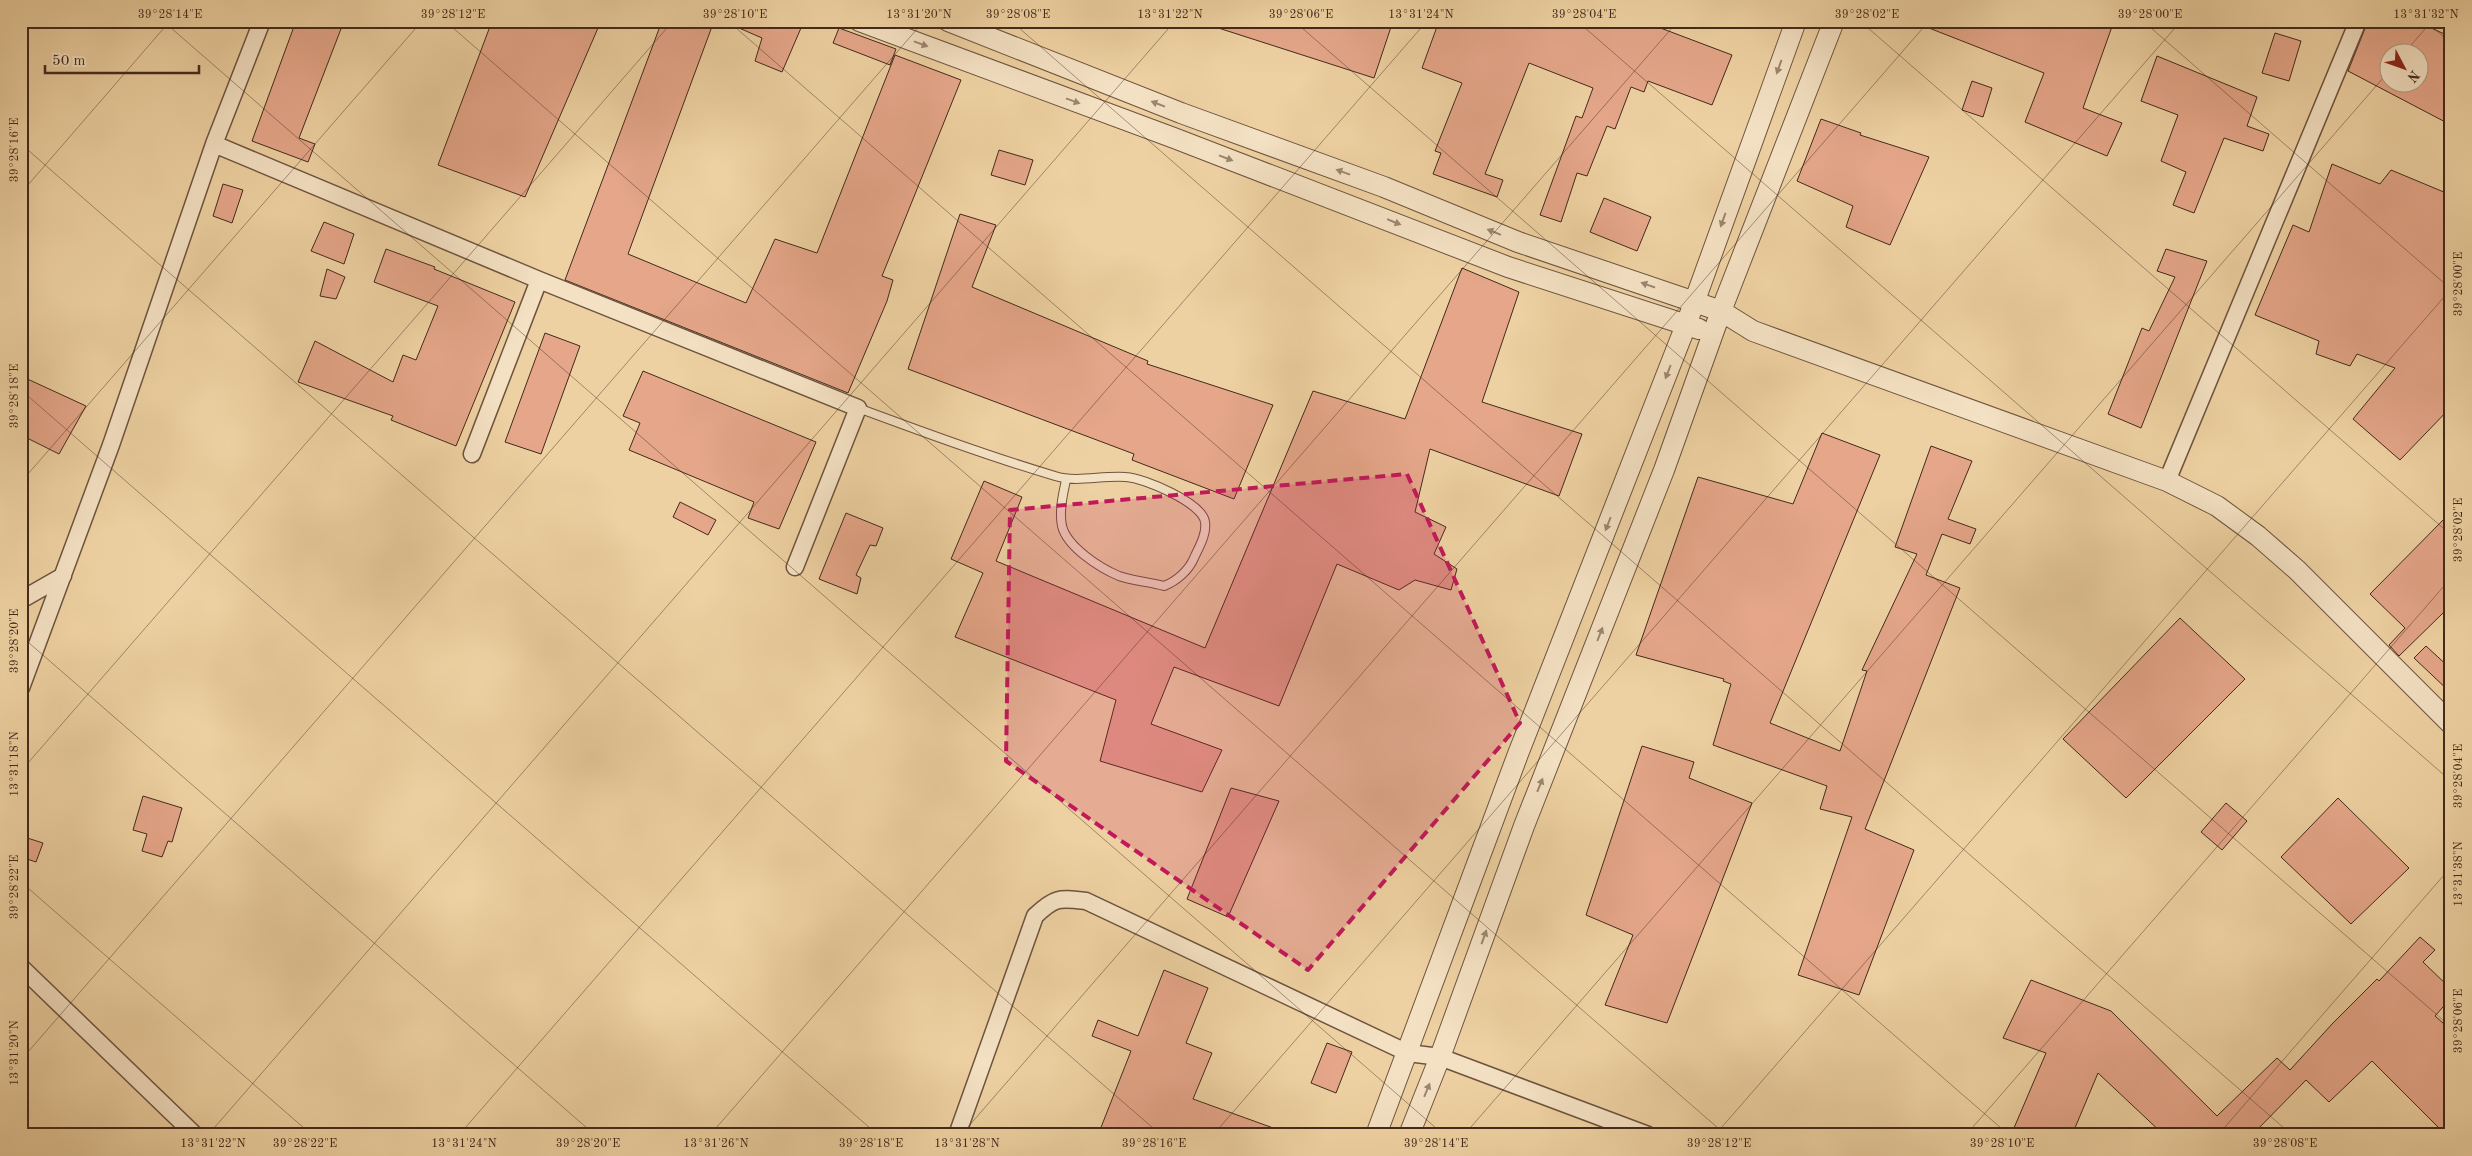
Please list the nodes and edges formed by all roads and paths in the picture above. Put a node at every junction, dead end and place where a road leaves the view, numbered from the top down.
1 (262, 21) edge
2 (859, 21) edge
3 (948, 21) edge
4 (1796, 21) edge
5 (1834, 21) edge
6 (2358, 21) edge
7 (1181, 113) junction
8 (1174, 138) junction
9 (214, 144) junction
10 (1384, 187) junction
11 (1372, 213) junction
12 (1518, 242) junction
13 (1508, 267) junction
14 (539, 280) junction
15 (1694, 301) junction
16 (1721, 311) junction
17 (1686, 324) junction
18 (1753, 331) junction
19 (1714, 333) junction
20 (858, 408) junction
21 (472, 454) dead end
22 (1066, 480) junction
23 (2166, 481) junction
24 (795, 567) dead end
25 (63, 576) junction
26 (21, 600) edge
27 (21, 688) edge
28 (2451, 724) edge
29 (21, 967) edge
30 (1408, 1053) junction
31 (1440, 1057) junction
32 (194, 1135) edge
33 (957, 1135) edge
34 (1376, 1135) edge
35 (1409, 1135) edge
36 (1648, 1135) edge

1 - 9 street
2 -> 8 street
7 -> 3 street
4 -> 15 street
5 - 16 street
6 - 23 street
7 - 8 street
10 -> 7 street
8 -> 11 street
9 - 14 street
9 - 25 street
10 - 11 street
12 -> 10 street
11 -> 13 street
12 - 13 street
15 -> 12 street
13 - 17 street
14 - 20 street
14 - 21 street
15 - 16 street
15 - 17 street
16 - 18 street
16 - 19 street
17 - 19 street
17 -> 30 street
18 - 19 street
18 - 23 street
31 -> 19 street
20 - 22 lane
20 - 24 street
22 - 22 lane
23 - 28 street
25 - 26 street
25 - 27 street
29 - 32 street
30 - 31 street
30 - 33 street
30 - 34 street
35 -> 31 street
31 - 36 street

